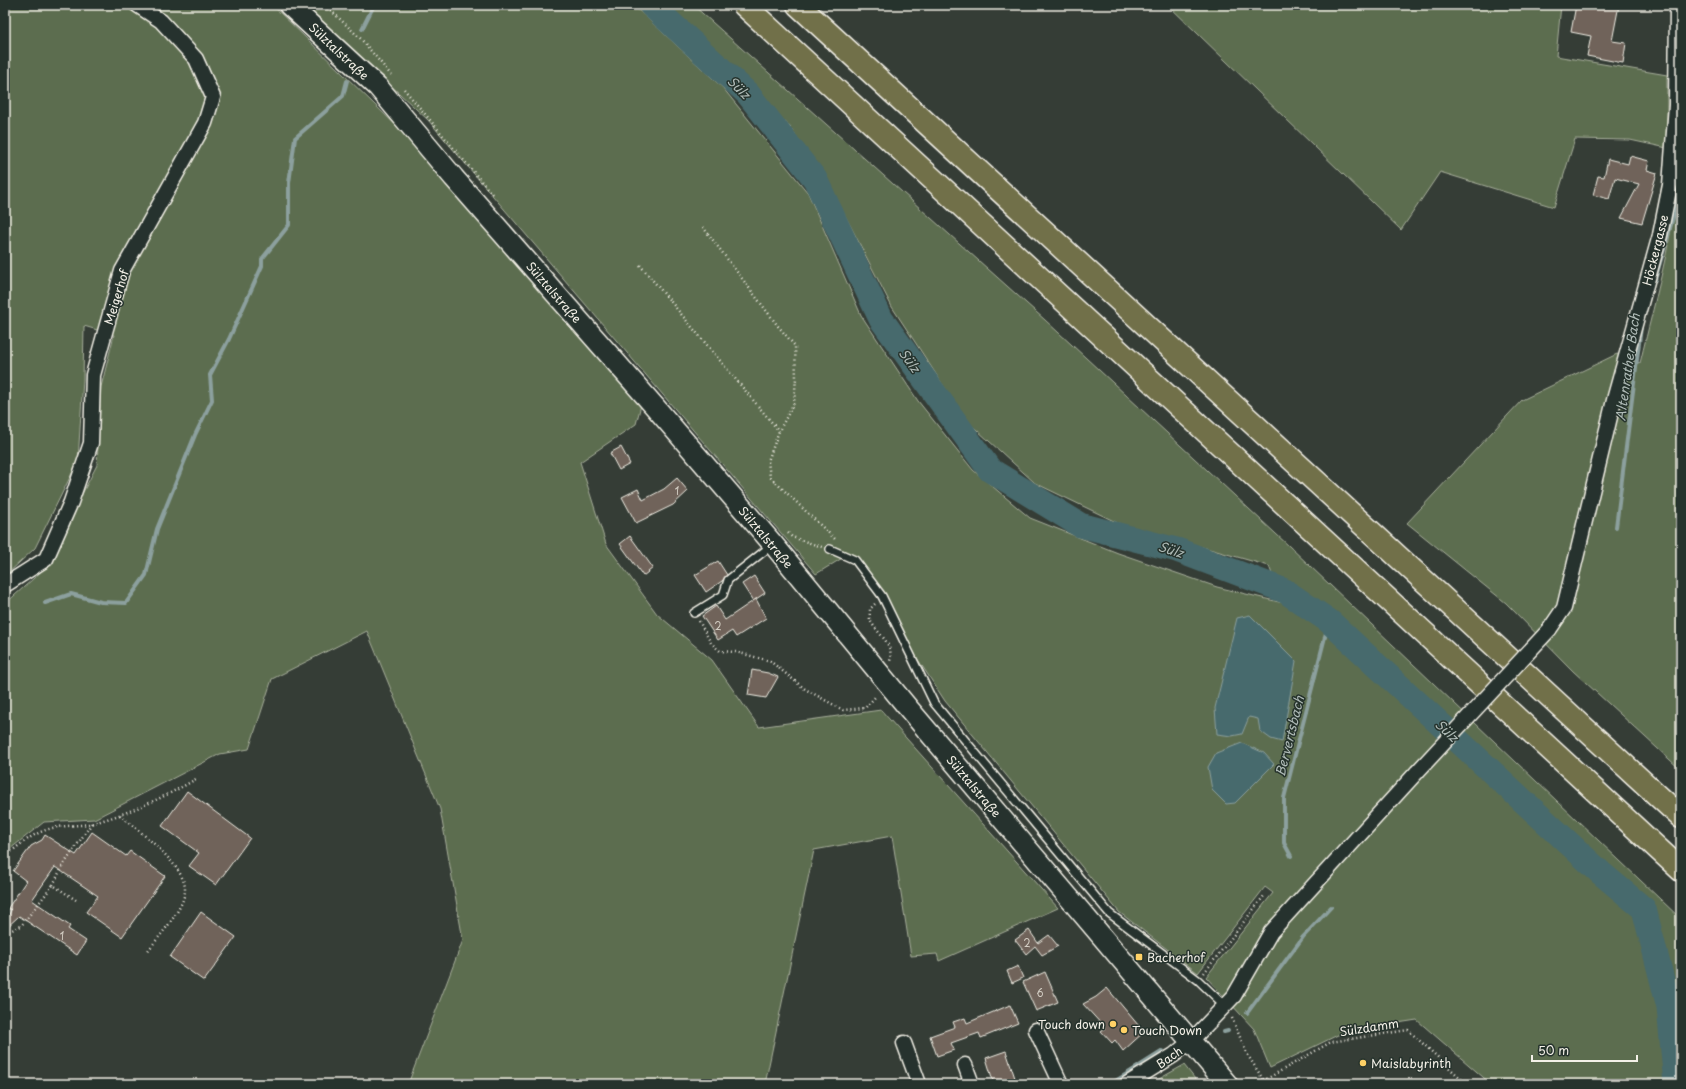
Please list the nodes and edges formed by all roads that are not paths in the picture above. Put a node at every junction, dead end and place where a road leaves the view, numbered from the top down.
1 (137, 5) edge
2 (289, 5) edge
3 (744, 5) edge
4 (798, 5) edge
5 (1677, 5) edge
6 (1678, 101) edge
7 (773, 544) junction
8 (830, 549) dead end
9 (5, 585) edge
10 (694, 613) road end
11 (1416, 772) joint
12 (1681, 817) edge
13 (1681, 870) edge
14 (1224, 1006) junction
15 (1036, 1030) dead end
16 (1191, 1041) junction
17 (904, 1043) dead end
18 (965, 1065) dead end
19 (919, 1084) edge
20 (972, 1084) edge
21 (1061, 1084) edge
22 (1127, 1084) edge
23 (1227, 1084) edge

1 - 9 street, Meigerhof
2 - 7 main road, Sülztalstraße
3 - 13 highway
4 - 12 highway
5 - 6 street, Höckergasse
6 - 11 street, Höckergasse, bridge
7 - 10 lane
7 - 16 main road, Sülztalstraße
8 - 14 lane
11 - 14 street, Bach
14 - 16 street, Bach
15 - 21 street
16 - 22 street, Bach
16 - 23 main road, Sülztalstraße
17 - 19 street
18 - 20 street

